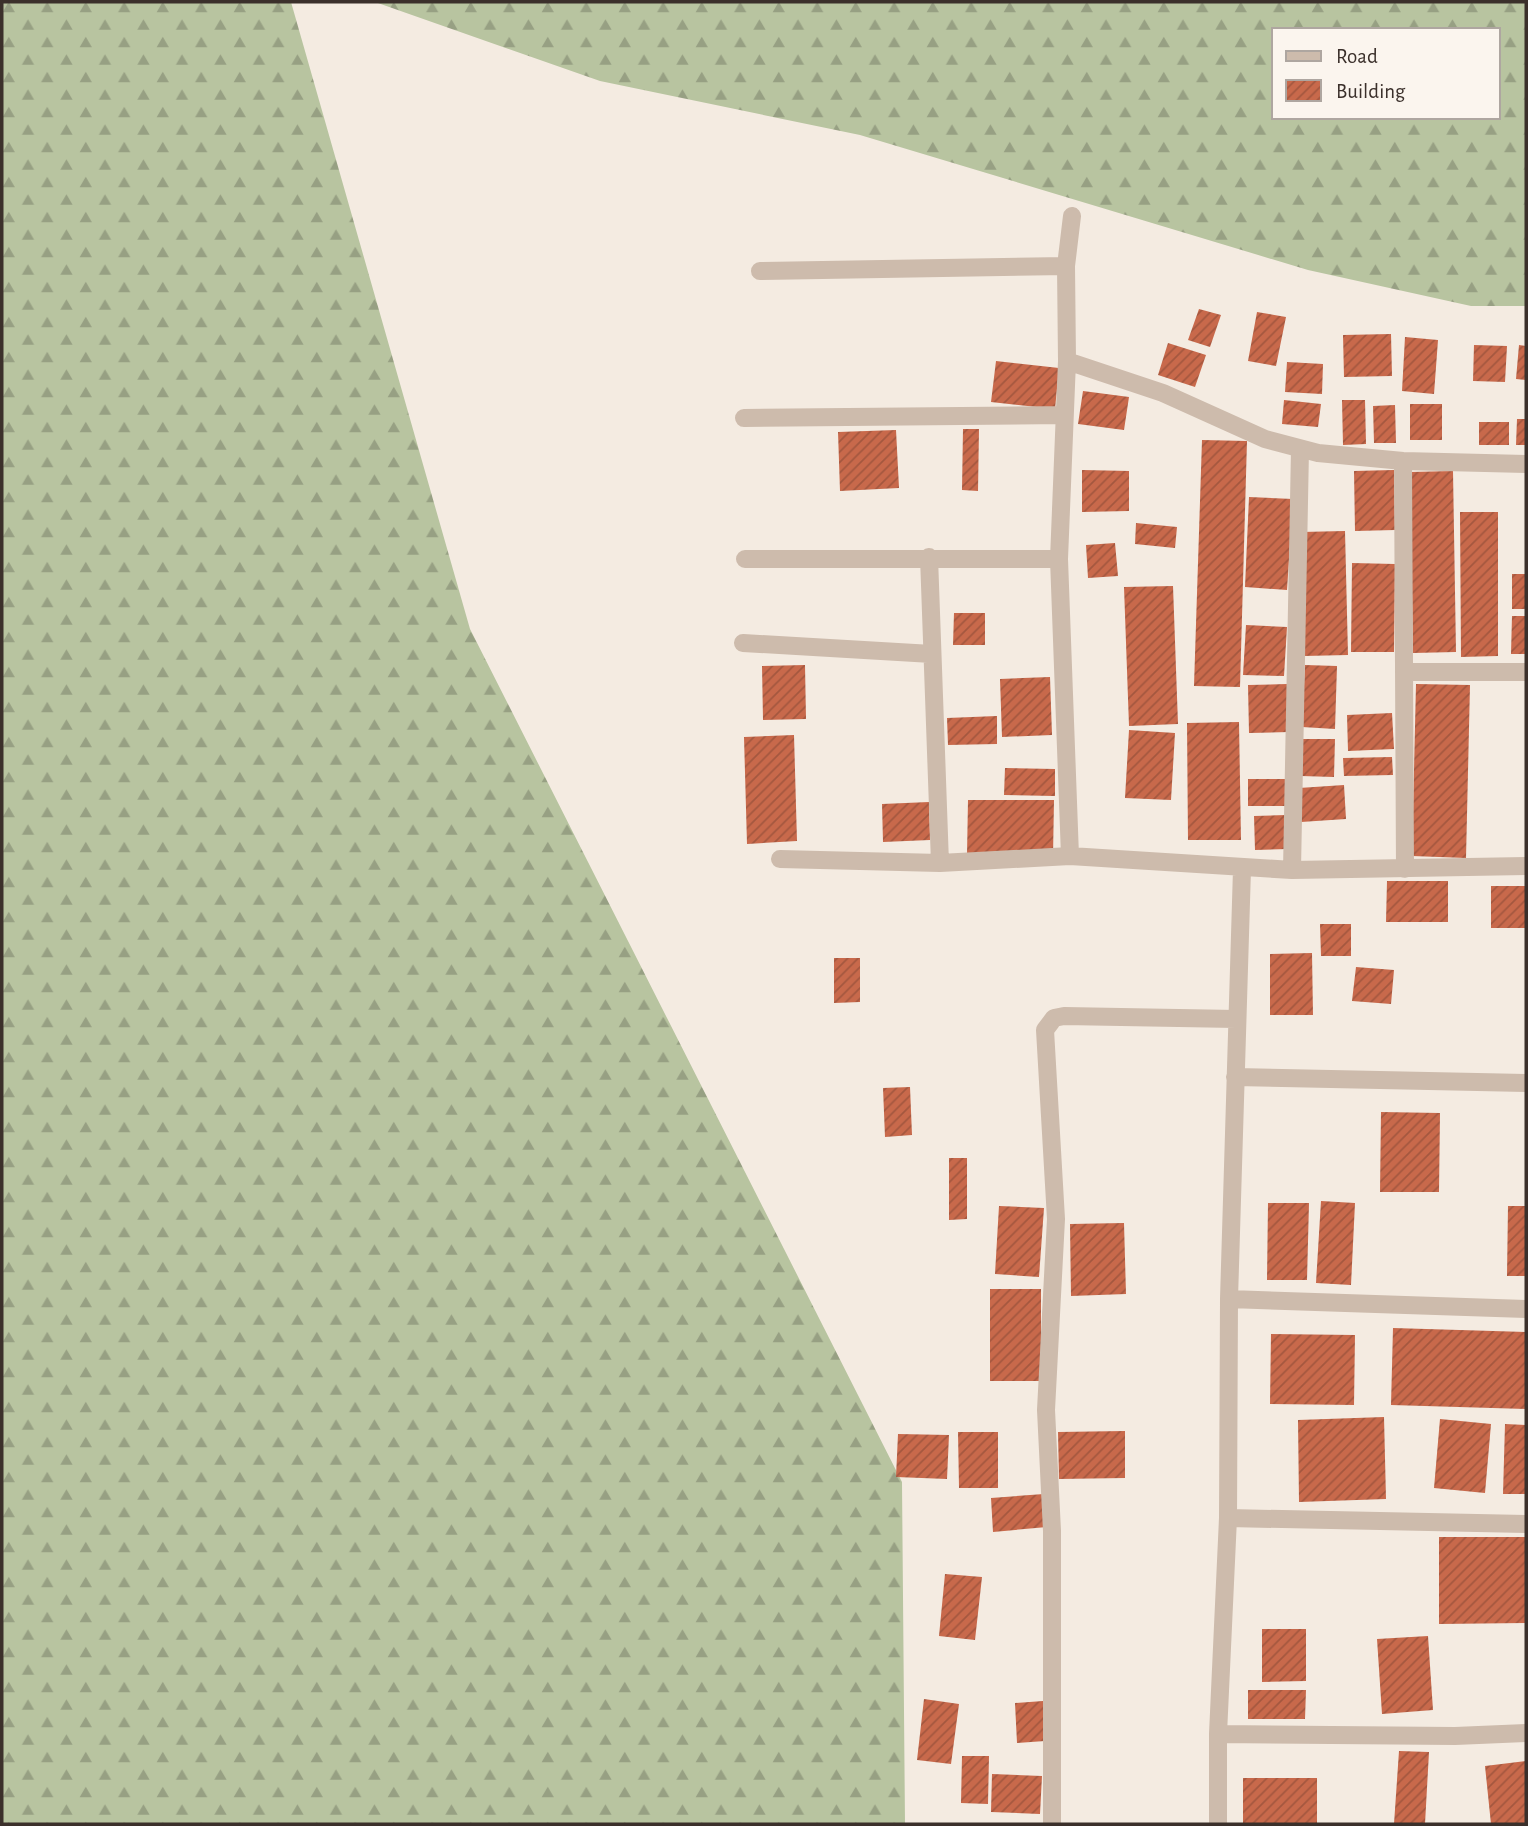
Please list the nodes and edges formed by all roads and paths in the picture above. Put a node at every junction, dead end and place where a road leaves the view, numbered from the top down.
1 (1072, 216) dead end
2 (1066, 266) junction
3 (760, 271) dead end
4 (1066, 361) junction
5 (1064, 415) junction
6 (744, 418) dead end
7 (1300, 449) junction
8 (1403, 461) junction
9 (1526, 464) edge
10 (929, 558) junction
11 (746, 559) dead end
12 (1059, 559) junction
13 (743, 643) dead end
14 (932, 654) junction
15 (1404, 672) junction
16 (1526, 672) edge
17 (1070, 856) junction
18 (780, 859) dead end
19 (940, 863) junction
20 (1526, 866) edge
21 (1242, 869) junction
22 (1405, 869) junction
23 (1292, 870) junction
24 (1237, 1019) junction
25 (1235, 1077) junction
26 (1526, 1083) edge
27 (1229, 1299) junction
28 (1526, 1308) edge
29 (1228, 1518) junction
30 (1526, 1524) edge
31 (1526, 1733) edge
32 (1218, 1734) junction
33 (1052, 1824) edge
34 (1217, 1824) edge

1 - 2 street
2 - 3 street
2 - 4 street
4 - 5 street
4 - 7 street
5 - 6 street
5 - 12 street
7 - 8 street
7 - 23 street
8 - 9 street
8 - 15 street
10 - 11 street
10 - 12 street
10 - 14 street
12 - 17 street
13 - 14 street
14 - 19 street
15 - 16 street
15 - 22 street
17 - 19 street
17 - 21 street
18 - 19 street
20 - 22 street
21 - 23 street
21 - 24 street
22 - 23 street
24 - 25 street
24 - 33 street
25 - 26 street
25 - 27 street
27 - 28 street
27 - 29 street
29 - 30 street
29 - 32 street
31 - 32 street
32 - 34 street

